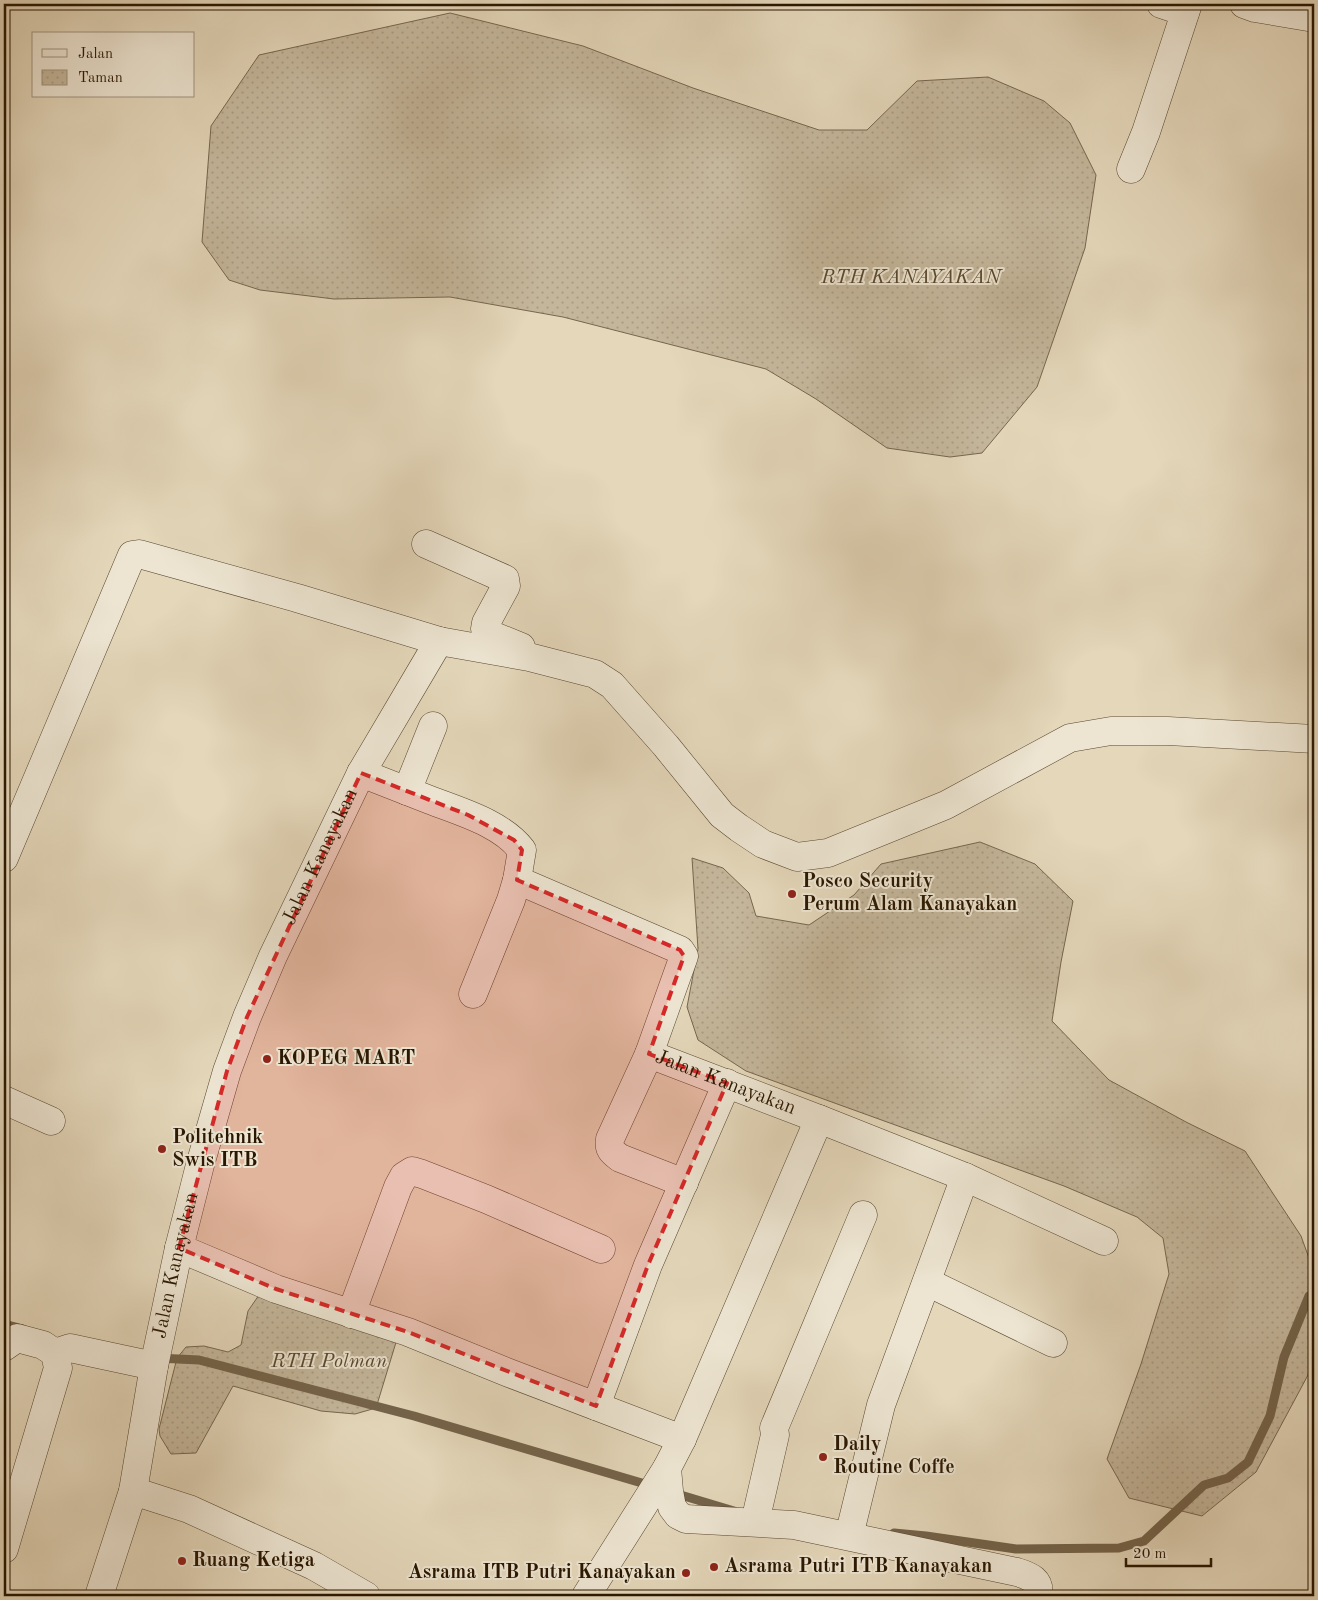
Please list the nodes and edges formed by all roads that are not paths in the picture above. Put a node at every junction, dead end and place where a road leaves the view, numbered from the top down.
1 (1244, 4) edge
2 (1178, 7) edge
3 (1314, 18) edge
4 (1131, 169) dead end
5 (426, 544) dead end
6 (439, 641) junction
7 (573, 668) junction
8 (433, 726) dead end
9 (1314, 739) edge
10 (361, 773) junction
11 (407, 791) junction
12 (13, 811) edge
13 (4, 858) edge
14 (517, 880) junction
15 (473, 994) dead end
16 (649, 1054) junction
17 (727, 1083) junction
18 (4, 1100) edge
19 (819, 1120) junction
20 (51, 1121) dead end
21 (965, 1177) junction
22 (684, 1184) junction
23 (863, 1214) dead end
24 (1104, 1241) dead end
25 (179, 1248) junction
26 (601, 1249) dead end
27 (927, 1282) junction
28 (351, 1314) junction
29 (1053, 1343) dead end
30 (4, 1347) edge
31 (55, 1353) junction
32 (154, 1366) junction
33 (596, 1406) junction
34 (682, 1439) junction
35 (667, 1468) junction
36 (133, 1491) junction
37 (755, 1522) junction
38 (849, 1536) junction
39 (4, 1549) edge
40 (100, 1596) edge
41 (366, 1596) edge
42 (586, 1596) edge
43 (1038, 1596) edge

1 - 3 street
2 - 4 street
5 - 7 street
6 - 7 street
6 - 10 street
6 - 12 street
7 - 9 street
8 - 11 street
10 - 11 street, Jalan Kanayakan
10 - 25 street, Jalan Kanayakan
11 - 14 street, Jalan Kanayakan
12 - 13 street
14 - 15 street
14 - 16 street, Jalan Kanayakan
16 - 17 street, Jalan Kanayakan
16 - 22 street
17 - 19 street, Jalan Kanayakan
17 - 22 street
18 - 20 street
19 - 21 street, Jalan Kanayakan
19 - 34 street
21 - 24 street, Jalan Kanayakan
21 - 27 street
22 - 33 street
23 - 37 street
25 - 28 street
25 - 32 street, Jalan Kanayakan
26 - 28 street
27 - 29 street
27 - 38 street
28 - 33 street
30 - 31 street
31 - 32 street
31 - 39 street
32 - 36 street, Jalan Kanayakan
33 - 34 street
34 - 35 street
35 - 37 street
35 - 42 street
36 - 40 street, Jalan Kanayakan
36 - 41 street
37 - 38 street
38 - 43 street

